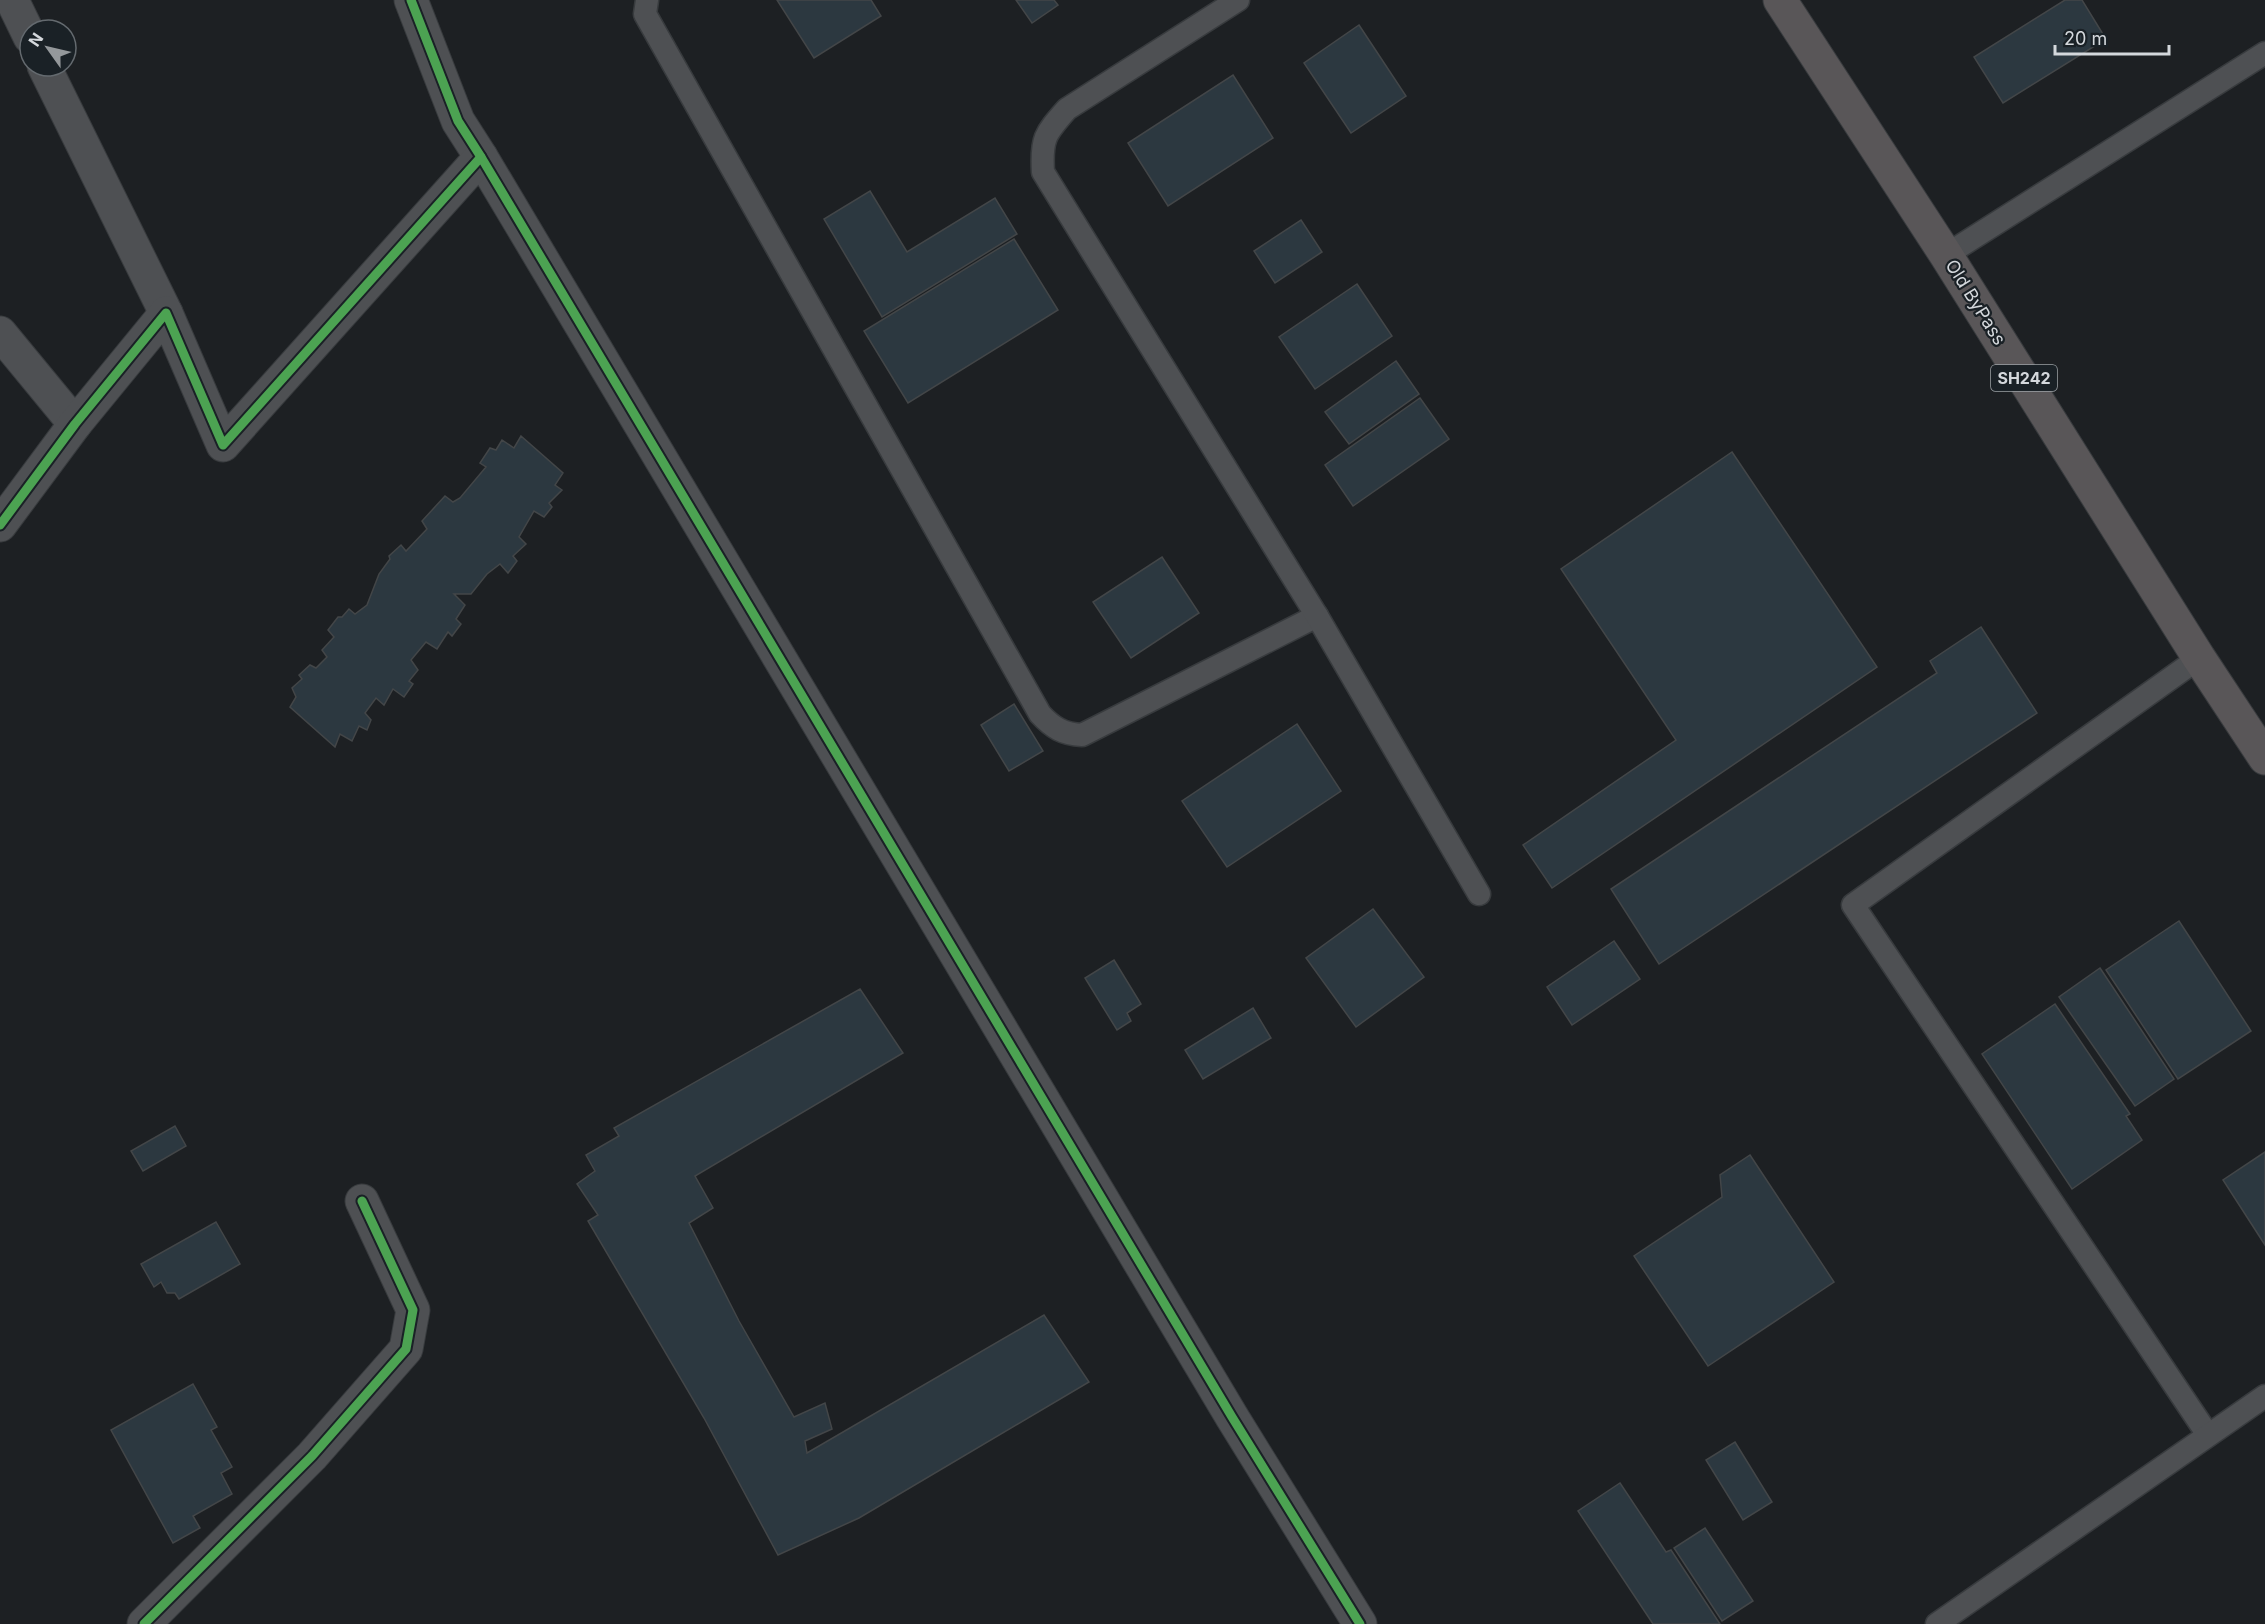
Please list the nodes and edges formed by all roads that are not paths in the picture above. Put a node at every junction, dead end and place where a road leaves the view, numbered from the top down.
1 (12, 0) edge
2 (411, 0) edge
3 (647, 0) edge
4 (1238, 0) edge
5 (1780, 0) edge
6 (21, 18) edge
7 (2265, 54) edge
8 (50, 78) edge
9 (481, 157) junction
10 (1946, 255) junction
11 (166, 313) junction
12 (0, 333) edge
13 (75, 424) junction
14 (0, 525) edge
15 (1317, 616) junction
16 (2199, 658) junction
17 (2265, 758) edge
18 (1479, 894) dead end
19 (362, 1201) dead end
20 (2265, 1396) edge
21 (2208, 1435) junction
22 (144, 1624) edge
23 (1360, 1624) edge
24 (1937, 1624) edge

1 - 6 street
2 - 9 street
3 - 15 lane
4 - 15 lane
5 - 10 main road, Old ByPass / SH242
7 - 10 lane
8 - 11 street
9 - 11 street
9 - 23 street
10 - 16 main road, Old ByPass / SH242
11 - 13 street
12 - 13 street
13 - 14 street
15 - 18 lane
16 - 17 main road, Old ByPass / SH242
16 - 21 lane
19 - 22 street
20 - 21 lane
21 - 24 lane

